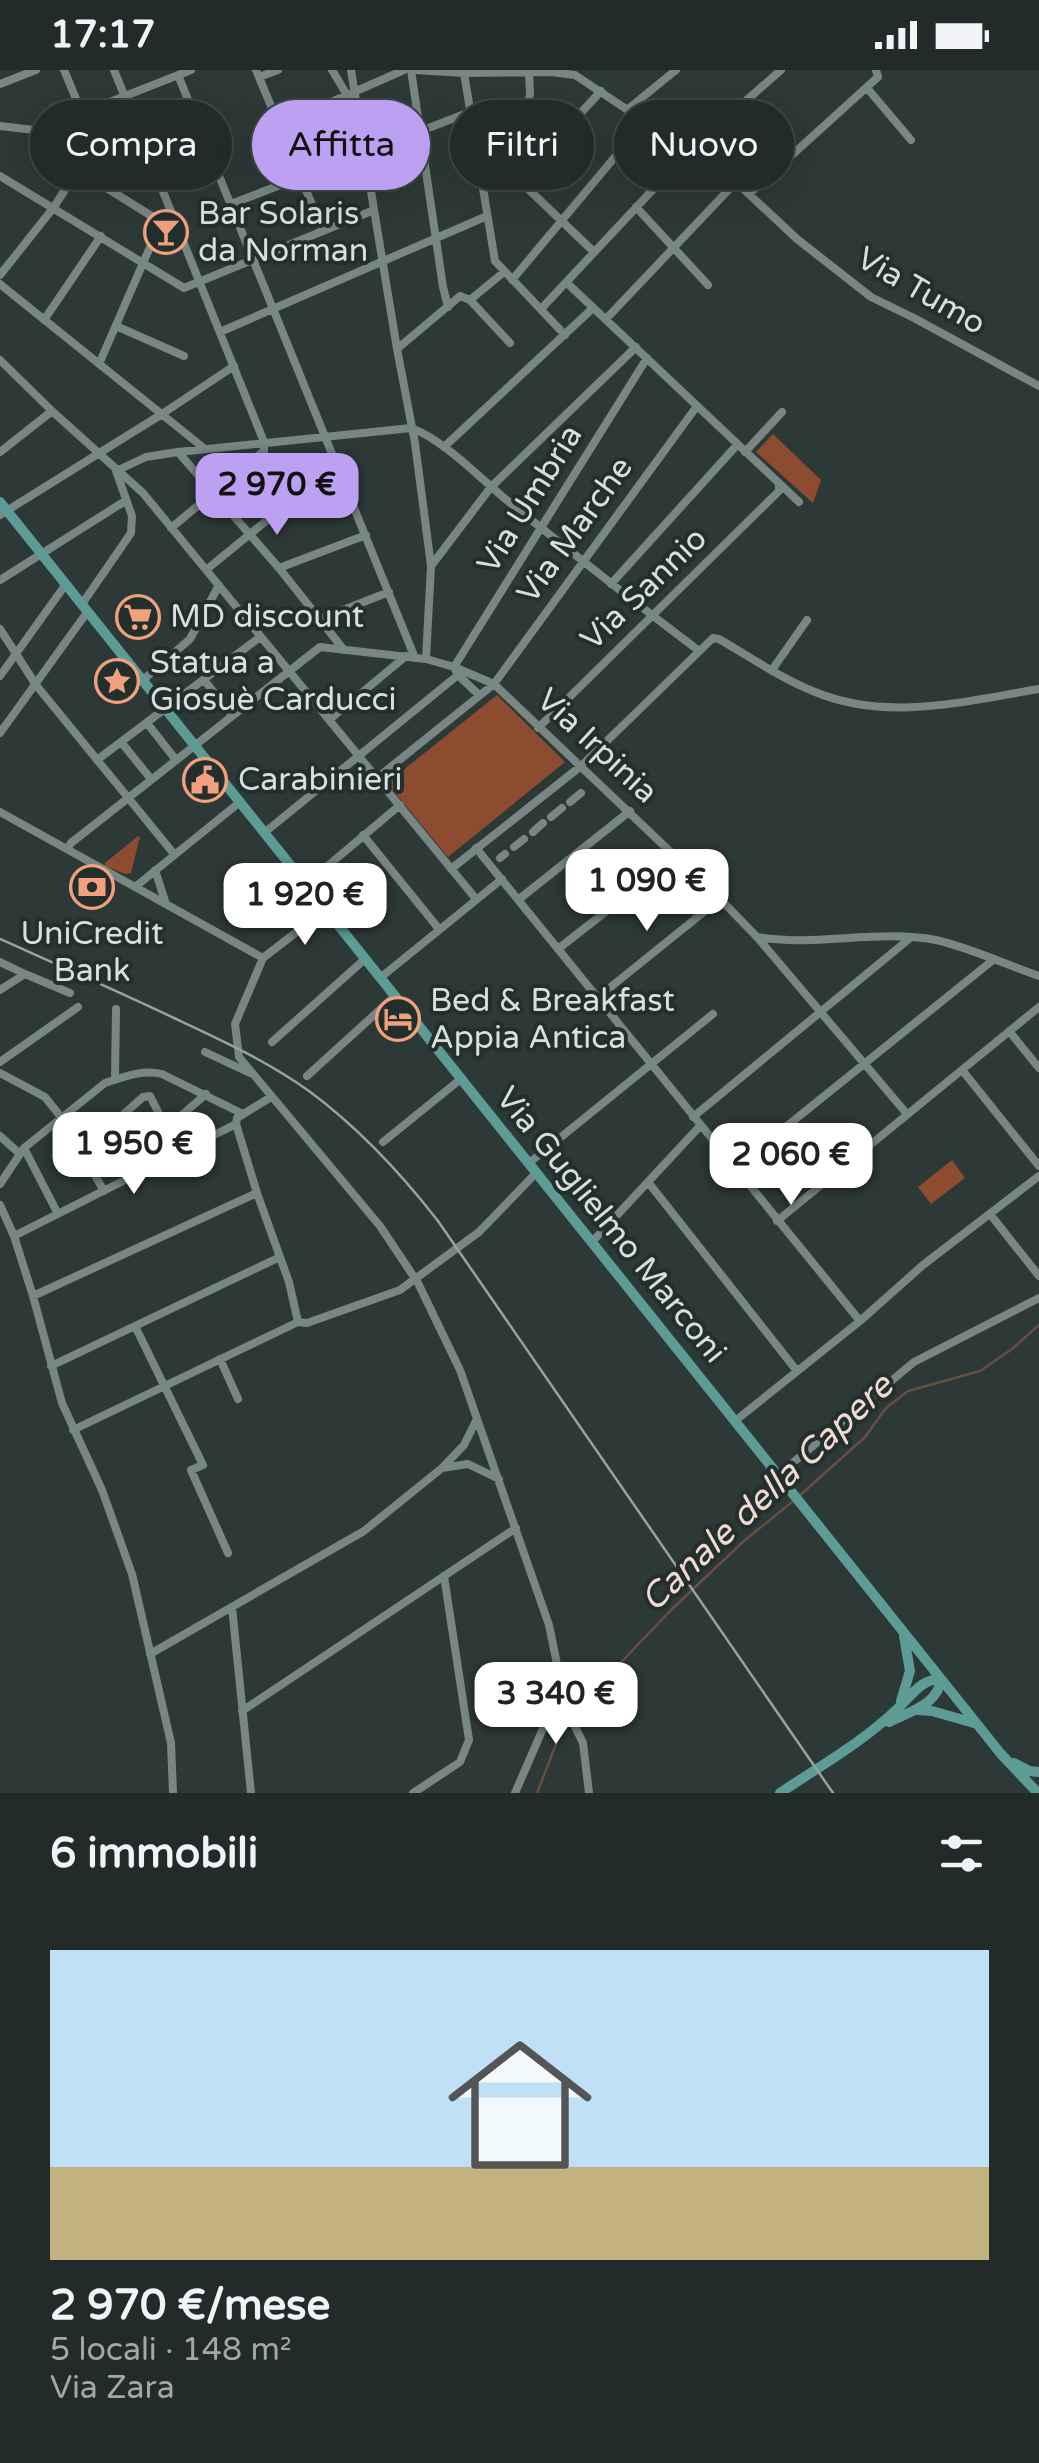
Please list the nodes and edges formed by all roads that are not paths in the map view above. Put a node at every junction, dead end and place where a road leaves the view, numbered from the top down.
1 (36, 70) edge
2 (64, 70) edge
3 (114, 70) edge
4 (191, 70) edge
5 (278, 70) edge
6 (332, 70) edge
7 (350, 70) edge
8 (411, 70) edge
9 (676, 70) edge
10 (781, 70) edge
11 (876, 70) edge
12 (529, 72) edge
13 (258, 73) edge
14 (464, 73) junction
15 (574, 73) edge
16 (664, 74) edge
17 (178, 75) junction
18 (0, 84) edge
19 (867, 88) junction
20 (601, 90) junction
21 (351, 94) junction
22 (125, 96) junction
23 (127, 100) edge
24 (188, 100) edge
25 (269, 100) edge
26 (337, 100) edge
27 (352, 100) edge
28 (416, 100) edge
29 (468, 100) edge
30 (528, 100) edge
31 (592, 100) edge
32 (615, 100) edge
33 (637, 100) edge
34 (747, 100) edge
35 (0, 126) edge
36 (30, 130) edge
37 (911, 140) dead end
38 (614, 158) edge
39 (0, 176) edge
40 (65, 190) edge
41 (110, 190) edge
42 (163, 190) edge
43 (225, 190) edge
44 (267, 190) edge
45 (306, 190) edge
46 (371, 190) edge
47 (429, 190) edge
48 (484, 190) edge
49 (530, 190) edge
50 (652, 190) edge
51 (728, 190) edge
52 (745, 190) edge
53 (749, 194) junction
54 (231, 204) junction
55 (636, 207) junction
56 (54, 208) junction
57 (374, 210) junction
58 (172, 214) junction
59 (488, 216) junction
60 (562, 220) junction
61 (161, 222) junction
62 (323, 231) junction
63 (101, 236) junction
64 (436, 240) junction
65 (674, 246) junction
66 (594, 252) junction
67 (254, 259) junction
68 (144, 262) junction
69 (382, 262) junction
70 (504, 272) junction
71 (0, 275) edge
72 (512, 280) junction
73 (200, 281) junction
74 (567, 283) junction
75 (0, 284) edge
76 (708, 285) dead end
77 (470, 300) junction
78 (448, 307) junction
79 (593, 308) junction
80 (275, 309) junction
81 (541, 309) junction
82 (606, 319) junction
83 (44, 320) junction
84 (116, 326) junction
85 (220, 332) junction
86 (566, 335) junction
87 (510, 342) dead end
88 (636, 347) junction
89 (397, 349) junction
90 (184, 356) dead end
91 (646, 358) junction
92 (0, 360) edge
93 (98, 364) junction
94 (234, 366) junction
95 (4, 371) edge
96 (1039, 386) edge
97 (698, 406) junction
98 (52, 411) junction
99 (782, 412) dead end
100 (162, 414) junction
101 (411, 428) junction
102 (326, 437) junction
103 (264, 442) junction
104 (444, 447) junction
105 (205, 448) junction
106 (741, 448) junction
107 (0, 452) edge
108 (178, 452) junction
109 (98, 454) junction
110 (337, 463) junction
111 (116, 471) junction
112 (779, 484) junction
113 (492, 488) junction
114 (213, 493) junction
115 (122, 502) dead end
116 (798, 502) dead end
117 (2, 509) edge
118 (171, 528) junction
119 (542, 528) junction
120 (248, 534) junction
121 (366, 535) junction
122 (42, 554) junction
123 (584, 562) junction
124 (431, 566) junction
125 (279, 568) junction
126 (206, 570) junction
127 (0, 580) edge
128 (66, 584) junction
129 (612, 584) junction
130 (219, 585) junction
131 (389, 592) junction
132 (85, 607) junction
133 (652, 616) junction
134 (320, 620) junction
135 (807, 620) dead end
136 (0, 629) edge
137 (260, 637) junction
138 (344, 650) junction
139 (698, 650) junction
140 (16, 653) junction
141 (410, 657) junction
142 (426, 659) junction
143 (772, 670) junction
144 (288, 671) junction
145 (456, 671) junction
146 (0, 676) edge
147 (144, 680) junction
148 (204, 680) junction
149 (494, 684) junction
150 (36, 685) junction
151 (1039, 689) edge
152 (480, 695) junction
153 (166, 708) junction
154 (232, 715) junction
155 (329, 720) junction
156 (147, 723) junction
157 (538, 728) junction
158 (0, 733) edge
159 (121, 742) junction
160 (195, 745) junction
161 (358, 756) junction
162 (97, 760) junction
163 (176, 760) junction
164 (581, 766) junction
165 (376, 778) junction
166 (150, 779) junction
167 (597, 780) junction
168 (128, 798) junction
169 (240, 802) junction
170 (570, 802) dead end
171 (400, 805) junction
172 (562, 808) dead end
173 (630, 811) junction
174 (0, 812) edge
175 (551, 817) dead end
176 (543, 824) dead end
177 (532, 832) dead end
178 (264, 833) junction
179 (363, 835) junction
180 (524, 838) dead end
181 (514, 847) dead end
182 (476, 848) junction
183 (67, 849) junction
184 (174, 854) junction
185 (676, 856) junction
186 (452, 869) junction
187 (155, 870) junction
188 (502, 879) junction
189 (305, 885) junction
190 (135, 886) junction
191 (720, 898) junction
192 (476, 899) junction
193 (518, 900) junction
194 (166, 904) junction
195 (325, 910) junction
196 (439, 929) junction
197 (757, 937) junction
198 (910, 938) junction
199 (558, 949) junction
200 (262, 958) junction
201 (365, 959) junction
202 (993, 960) junction
203 (0, 962) edge
204 (25, 974) junction
205 (1039, 976) edge
206 (380, 978) junction
207 (0, 990) edge
208 (70, 993) dead end
209 (395, 996) junction
210 (597, 998) junction
211 (78, 1007) dead end
212 (1039, 1007) edge
213 (116, 1009) dead end
214 (820, 1012) junction
215 (713, 1014) dead end
216 (1009, 1031) junction
217 (272, 1042) dead end
218 (205, 1052) dead end
219 (0, 1062) edge
220 (863, 1063) junction
221 (650, 1065) junction
222 (1039, 1068) edge
223 (962, 1070) junction
224 (0, 1073) edge
225 (254, 1075) junction
226 (306, 1076) dead end
227 (462, 1078) junction
228 (115, 1079) junction
229 (206, 1094) junction
230 (271, 1097) junction
231 (243, 1114) junction
232 (907, 1114) junction
233 (60, 1117) junction
234 (693, 1117) junction
235 (236, 1124) junction
236 (700, 1126) junction
237 (167, 1128) junction
238 (0, 1136) edge
239 (383, 1142) dead end
240 (22, 1151) junction
241 (81, 1152) junction
242 (178, 1153) junction
243 (1039, 1166) edge
244 (533, 1168) junction
245 (735, 1168) junction
246 (1039, 1176) edge
247 (648, 1182) junction
248 (0, 1184) edge
249 (104, 1191) junction
250 (257, 1193) junction
251 (0, 1205) edge
252 (58, 1214) junction
253 (990, 1214) junction
254 (777, 1221) junction
255 (14, 1236) junction
256 (592, 1242) junction
257 (280, 1257) junction
258 (1039, 1276) edge
259 (33, 1296) junction
260 (1039, 1298) edge
261 (860, 1320) junction
262 (298, 1322) junction
263 (135, 1326) junction
264 (220, 1359) junction
265 (51, 1366) junction
266 (798, 1370) junction
267 (164, 1386) junction
268 (238, 1399) dead end
269 (478, 1419) junction
270 (735, 1420) junction
271 (74, 1430) junction
272 (442, 1468) junction
273 (778, 1475) junction
274 (500, 1480) junction
275 (516, 1528) junction
276 (228, 1553) dead end
277 (444, 1576) junction
278 (232, 1607) junction
279 (902, 1630) junction
280 (150, 1654) junction
281 (941, 1679) junction
282 (561, 1686) junction
283 (899, 1708) junction
284 (242, 1710) junction
285 (912, 1710) junction
286 (977, 1724) junction
287 (874, 1729) junction
288 (1001, 1754) junction
289 (1039, 1773) edge
290 (1036, 1791) edge
291 (173, 1793) edge
292 (252, 1793) edge
293 (414, 1793) edge
294 (516, 1793) edge
295 (589, 1793) edge
296 (780, 1793) edge

1 - 18 street
2 - 22 street
3 - 22 street
4 - 17 street
5 - 13 street
6 - 21 street
7 - 21 street
8 - 14 street, Via Tumo
8 - 21 street
8 - 28 street
9 - 16 street
10 - 34 street
11 - 19 street
12 - 14 street, Via Tumo
12 - 15 street, Via Tumo
12 - 30 street
13 - 25 street
14 - 29 street
15 - 20 street, Via Tumo
16 - 33 street
17 - 22 street
17 - 24 street
19 - 37 street
19 - 53 street
20 - 31 street
20 - 32 street, Via Tumo
21 - 26 street
21 - 27 street
22 - 23 street
35 - 36 street
38 - 60 street
39 - 56 street
40 - 56 street
41 - 61 street
42 - 58 street
43 - 54 street
44 - 54 street
45 - 62 street
46 - 57 street
47 - 64 street
48 - 59 street
49 - 60 street
50 - 55 street
51 - 65 street
52 - 53 street, Via Tumo
53 - 96 street, Via Tumo
54 - 67 street
55 - 65 street
55 - 66 street
56 - 63 street
56 - 71 street
57 - 62 street
57 - 69 street
58 - 61 street
58 - 73 street
59 - 64 street
59 - 70 street
60 - 66 street
60 - 72 street
61 - 68 street
62 - 67 street
63 - 68 street
63 - 83 street
64 - 69 street
64 - 78 street
65 - 76 street
65 - 82 street
66 - 74 street
67 - 73 street
67 - 80 street
68 - 73 street
68 - 84 street
69 - 80 street
69 - 89 street
70 - 72 street
70 - 77 street
72 - 81 street
73 - 85 street
74 - 79 street
74 - 81 street
75 - 83 street
77 - 78 street
77 - 87 street
78 - 89 street
79 - 82 street
79 - 86 street
80 - 85 street
80 - 102 street
81 - 86 street
82 - 88 street
83 - 93 street
84 - 90 street
84 - 93 street
85 - 94 street
86 - 104 street
88 - 91 street
88 - 113 street
89 - 101 street
91 - 97 street
91 - 119 street, Via Umbria
92 - 95 street
93 - 100 street
94 - 100 street
94 - 103 street
95 - 98 street
97 - 106 street
97 - 123 street, Via Marche
98 - 107 street
98 - 109 street
99 - 106 street
100 - 105 street
100 - 109 street
101 - 102 street
101 - 104 street
101 - 124 street
102 - 103 street
102 - 110 street
103 - 105 street
103 - 114 street
104 - 113 street
105 - 108 street
106 - 112 street
106 - 129 street
108 - 111 street
108 - 114 street
109 - 111 street
109 - 117 street
110 - 120 street
110 - 121 street
111 - 118 street
111 - 132 street
112 - 116 street
112 - 133 street, Via Sannio
113 - 119 street
113 - 124 street
114 - 118 street
114 - 120 street
115 - 122 street
117 - 122 main road, Via Guglielmo Marconi
118 - 126 street
119 - 123 street
119 - 145 street, Via Umbria
120 - 125 street
120 - 126 street
121 - 125 street
121 - 131 street
122 - 127 street
122 - 128 main road, Via Guglielmo Marconi
123 - 129 street
123 - 149 street, Via Marche
124 - 142 street
125 - 134 street
126 - 130 street
128 - 132 main road, Via Guglielmo Marconi
128 - 140 street
129 - 133 street
130 - 137 street
130 - 147 street
131 - 134 street
131 - 141 street
132 - 147 main road, Via Guglielmo Marconi
132 - 150 street
133 - 139 street
133 - 157 street, Via Sannio
134 - 138 street
135 - 143 street
136 - 140 street
137 - 144 street
137 - 148 street
138 - 141 street
138 - 144 street
139 - 143 street
139 - 164 street
140 - 146 street
140 - 150 street
141 - 142 street
141 - 155 street
142 - 145 street
143 - 151 street
144 - 154 street
144 - 155 street
145 - 149 street
145 - 152 street
145 - 161 street, Via Umbria
147 - 153 main road, Via Guglielmo Marconi
148 - 153 street
148 - 154 street
149 - 152 street, Via Marche
149 - 157 street, Via Irpinia
150 - 158 street
150 - 162 street
152 - 165 street, Via Marche
153 - 156 street
153 - 160 main road, Via Guglielmo Marconi
154 - 160 street
155 - 161 street
156 - 159 street
156 - 163 street
157 - 164 street, Via Irpinia
159 - 162 street
159 - 166 street
160 - 163 street
160 - 169 main road, Via Guglielmo Marconi
161 - 165 street
161 - 178 street, Via Umbria
162 - 168 street
163 - 166 street
164 - 167 street, Via Irpinia
164 - 182 street
165 - 171 street
166 - 168 street
167 - 170 street
167 - 173 street, Via Irpinia
168 - 183 street
168 - 184 street
169 - 178 main road, Via Guglielmo Marconi
169 - 184 street
171 - 179 street
171 - 186 street
172 - 175 street
173 - 185 street, Via Irpinia
173 - 193 street
174 - 183 street
176 - 177 street
178 - 189 main road, Via Guglielmo Marconi
179 - 189 street
179 - 196 street
180 - 181 street
182 - 186 street
182 - 188 street
183 - 190 street
184 - 187 street
185 - 191 street, Via Irpinia
185 - 199 street
186 - 192 street
187 - 190 street
187 - 194 street
188 - 192 street
188 - 193 street
189 - 195 main road, Via Guglielmo Marconi
190 - 194 street
191 - 197 street, Via Irpinia
191 - 210 street
192 - 196 street
193 - 199 street
194 - 200 street
195 - 200 street
195 - 201 main road, Via Guglielmo Marconi
196 - 206 street
197 - 198 street
197 - 214 street, Via Irpinia
198 - 202 street
198 - 214 street
199 - 210 street
200 - 225 street
201 - 206 main road, Via Guglielmo Marconi
201 - 217 street
202 - 205 street
202 - 220 street
203 - 204 street
204 - 207 street
204 - 208 street
206 - 209 main road, Via Guglielmo Marconi
209 - 226 street
209 - 227 main road, Via Guglielmo Marconi
210 - 221 street
211 - 219 street
212 - 216 street
213 - 228 street
214 - 220 street, Via Irpinia
214 - 234 street
215 - 221 street
216 - 222 street
216 - 223 street
218 - 225 street
220 - 232 street, Via Irpinia
220 - 245 street
221 - 234 street
221 - 244 street
223 - 232 street
223 - 243 street
224 - 233 street
225 - 230 street
227 - 239 street
227 - 244 main road, Via Guglielmo Marconi
228 - 229 street
228 - 233 street
229 - 231 street
229 - 237 street
230 - 231 street
230 - 269 street
231 - 235 street
232 - 254 street
233 - 240 street
233 - 241 street
234 - 236 street
235 - 242 street
235 - 250 street
236 - 245 street
236 - 247 street
237 - 241 street
237 - 242 street
238 - 240 street
240 - 248 street
240 - 252 street
241 - 249 street
242 - 249 street
244 - 256 main road, Via Guglielmo Marconi
244 - 262 street
245 - 254 street
246 - 253 street
247 - 256 street
247 - 266 street
249 - 252 street
250 - 257 street
250 - 259 street
251 - 255 street
252 - 255 street
253 - 258 street
253 - 261 street
254 - 261 street
255 - 259 street
256 - 270 main road, Via Guglielmo Marconi
257 - 262 street
257 - 263 street
259 - 265 street
260 - 273 street
261 - 266 street
262 - 264 street
263 - 265 street
263 - 267 street
264 - 267 street
264 - 268 street
265 - 271 street
266 - 270 street
267 - 271 street
267 - 276 street
269 - 272 street
269 - 274 street
270 - 273 main road, Via Guglielmo Marconi
271 - 280 street
272 - 274 street
272 - 278 street
273 - 279 main road, Via Guglielmo Marconi
274 - 275 street
275 - 277 street
275 - 282 street
277 - 284 street
277 - 293 street
278 - 280 street
278 - 284 street
279 - 281 main road, Via Guglielmo Marconi
279 - 283 main road
280 - 291 street
281 - 283 main road
281 - 285 main road
281 - 286 main road, Via Guglielmo Marconi
282 - 294 street
282 - 295 street
283 - 287 main road
284 - 292 street
285 - 286 main road
285 - 287 main road
286 - 288 main road, Via Guglielmo Marconi
287 - 296 main road
288 - 289 main road
288 - 290 main road, Via Guglielmo Marconi
289 - 290 main road

